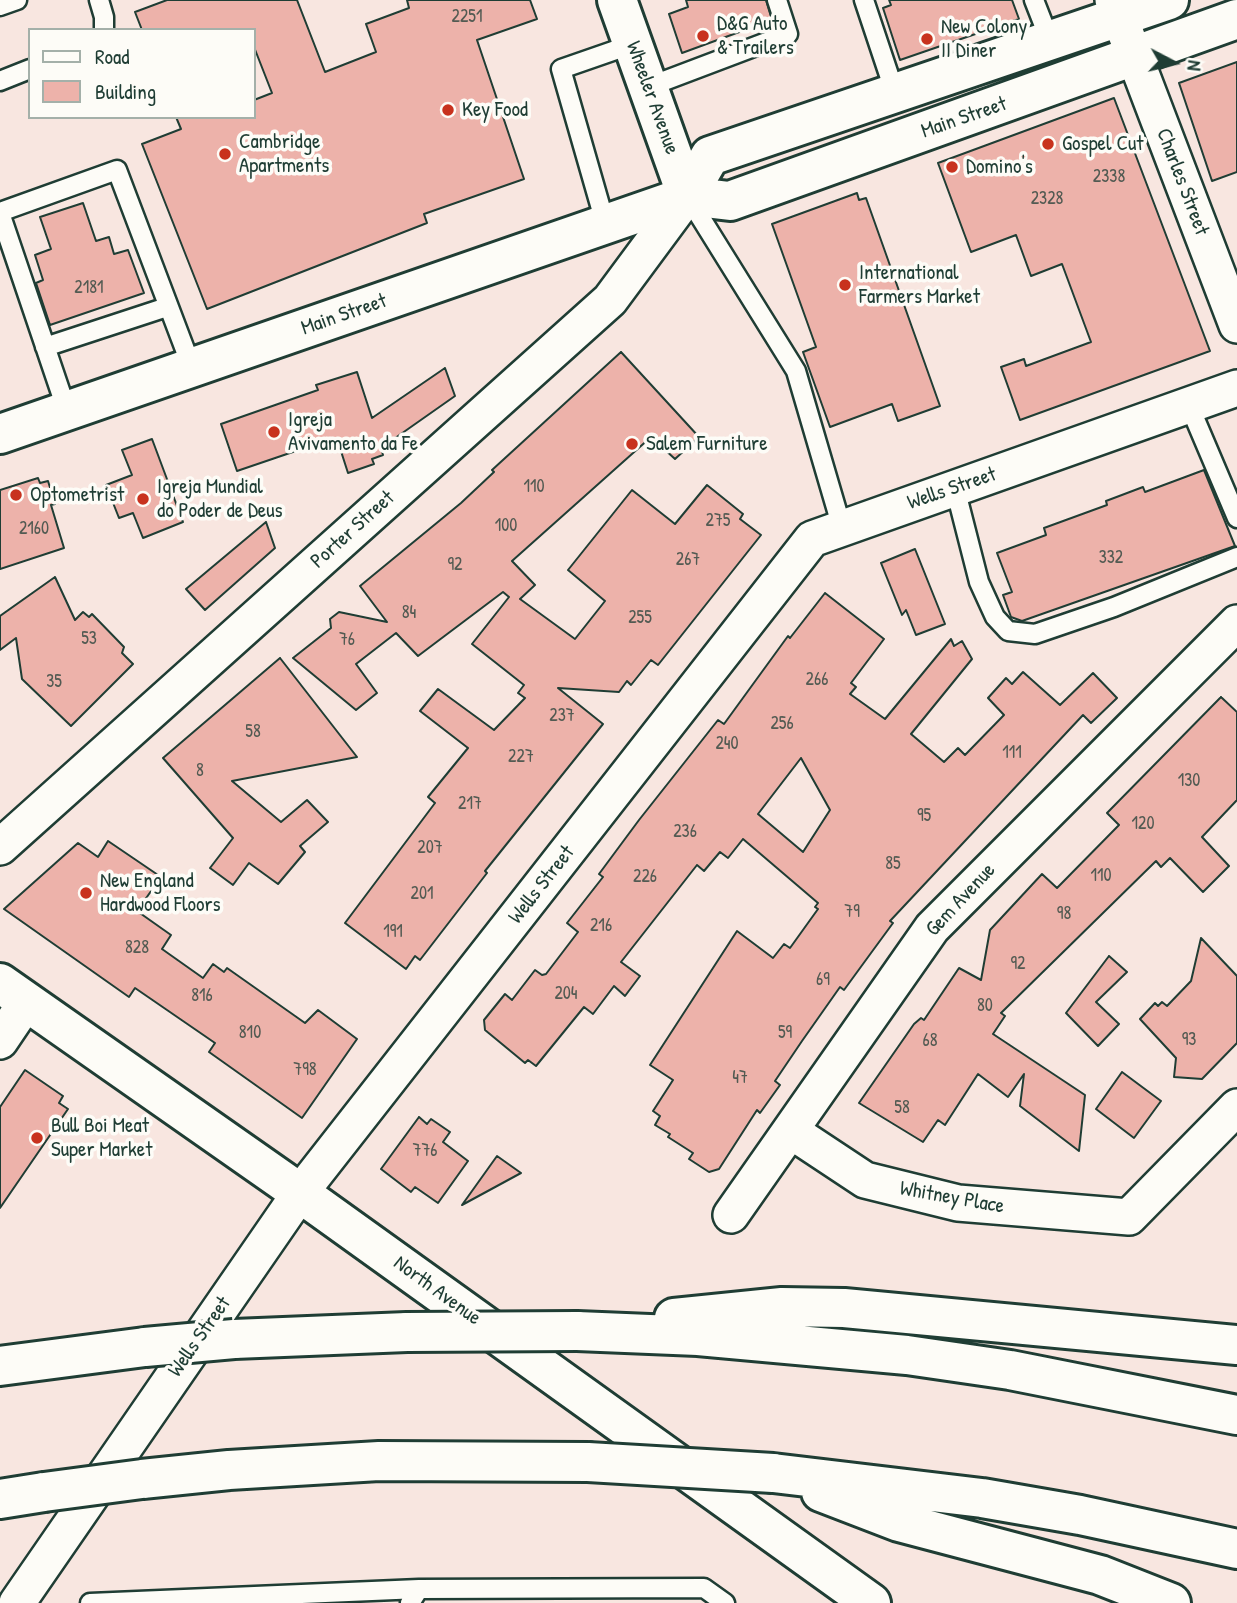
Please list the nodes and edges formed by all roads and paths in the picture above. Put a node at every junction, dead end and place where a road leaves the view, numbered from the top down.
1 (17, 0) edge
2 (99, 0) edge
3 (777, 0) edge
4 (864, 0) edge
5 (1034, 0) edge
6 (1169, 0) edge
7 (621, 1) edge
8 (0, 6) edge
9 (1116, 9) edge
10 (1237, 19) edge
11 (104, 28) edge
12 (1050, 41) junction
13 (633, 44) junction
14 (1135, 58) junction
15 (28, 70) edge
16 (0, 81) edge
17 (648, 87) junction
18 (895, 93) junction
19 (687, 196) junction
20 (0, 212) edge
21 (606, 226) junction
22 (167, 307) junction
23 (1237, 326) edge
24 (45, 347) junction
25 (191, 368) junction
26 (1237, 388) edge
27 (1189, 405) junction
28 (67, 411) junction
29 (0, 434) edge
30 (955, 488) junction
31 (1237, 518) edge
32 (842, 528) junction
33 (1237, 557) edge
34 (1237, 623) edge
35 (0, 847) edge
36 (13, 992) edge
37 (0, 1041) edge
38 (1237, 1107) edge
39 (790, 1131) junction
40 (300, 1193) junction
41 (731, 1215) dead end
42 (577, 1331) junction
43 (1237, 1345) edge
44 (0, 1366) edge
45 (1237, 1415) edge
46 (773, 1474) junction
47 (0, 1499) edge
48 (1237, 1549) edge
49 (415, 1596) edge
50 (377, 1597) edge
51 (853, 1598) edge
52 (196, 1602) edge
53 (16, 1603) edge
54 (90, 1603) edge
55 (725, 1603) edge
56 (1171, 1603) edge

1 - 8 lane
2 - 11 lane
3 - 17 lane
4 - 18 lane
5 - 12 lane
6 - 9 main road
7 - 13 main road, Wheeler Avenue
9 - 12 main road
9 - 14 street, Charles Street
10 - 14 main road, Main Street
12 - 18 main road
13 - 17 main road, Wheeler Avenue
13 - 21 lane
14 - 19 main road, Main Street
14 - 23 street, Charles Street
15 - 16 lane
17 - 19 main road, Wheeler Avenue
18 - 19 main road
19 - 21 main road, Main Street
19 - 32 lane
19 - 35 street, Porter Street
20 - 22 lane
20 - 24 lane
21 - 25 main road, Main Street
22 - 24 lane
22 - 25 lane
24 - 28 lane
25 - 28 main road, Main Street
26 - 27 street, Wells Street
27 - 30 street, Wells Street
27 - 31 lane
28 - 29 main road, Main Street
30 - 32 street, Wells Street
30 - 33 lane
32 - 40 street, Wells Street
34 - 39 street, Gem Avenue
36 - 37 street
36 - 40 main road, North Avenue
38 - 39 street, Whitney Place
39 - 41 street, Gem Avenue
40 - 51 main road, North Avenue
40 - 53 street, Wells Street
42 - 43 main road
42 - 44 main road, bridge
42 - 45 main road
46 - 47 main road, bridge
46 - 48 main road
46 - 56 main road
49 - 50 lane
49 - 55 lane
50 - 52 lane
52 - 54 lane

